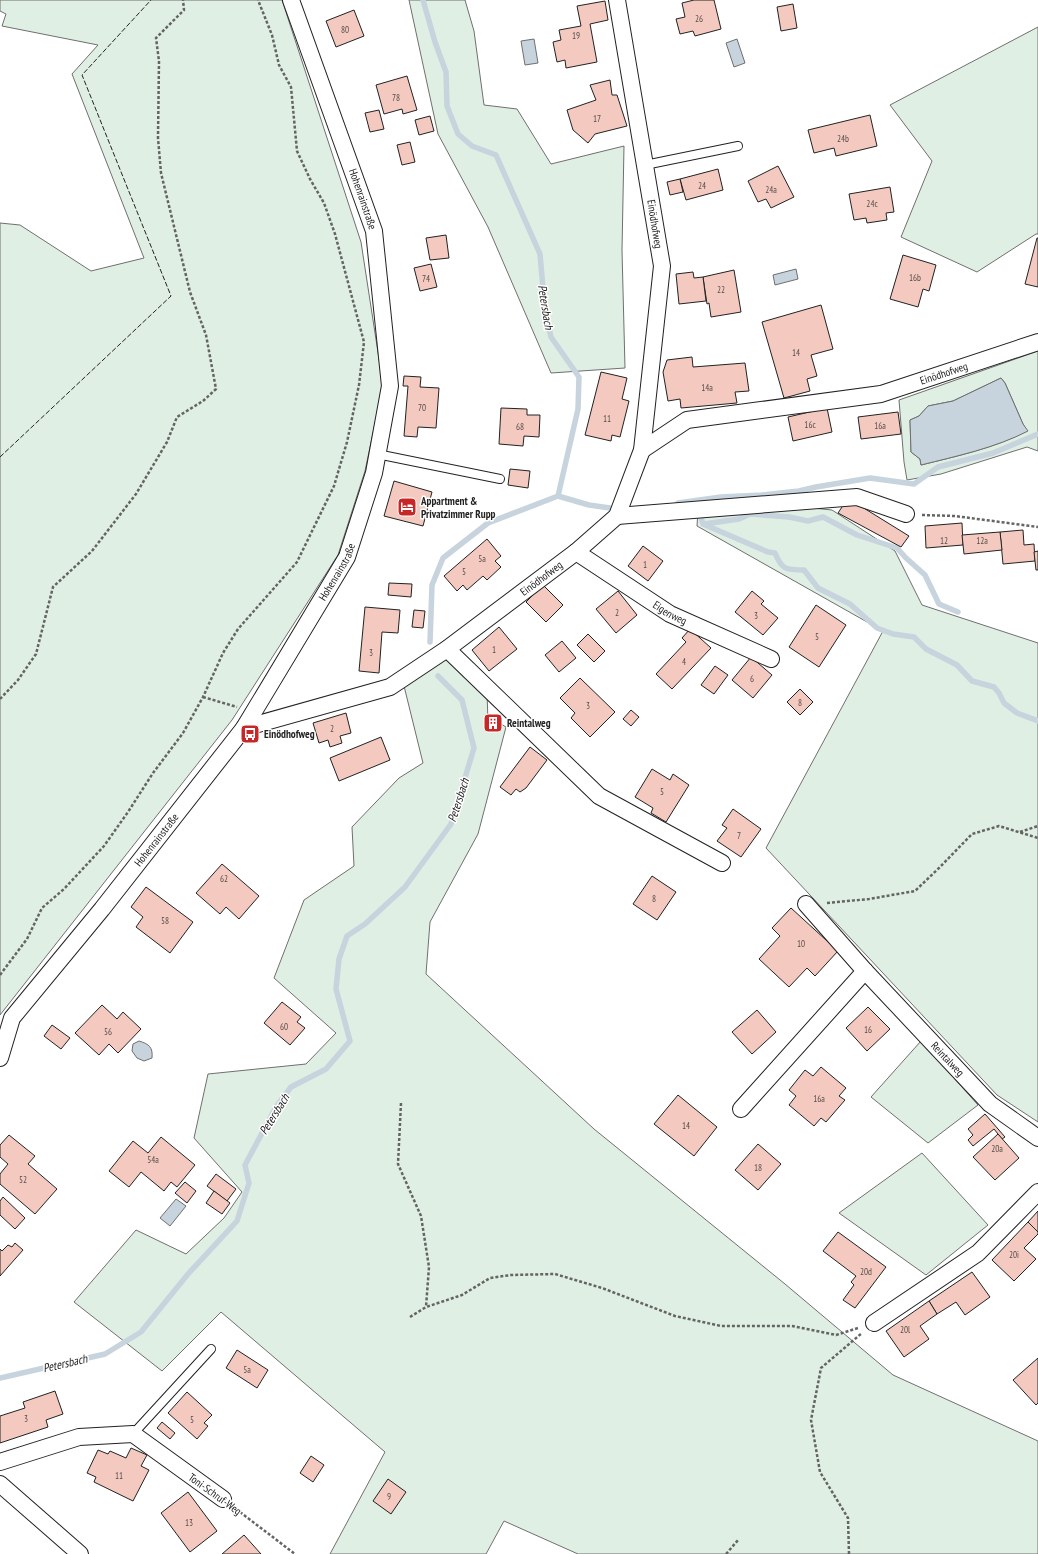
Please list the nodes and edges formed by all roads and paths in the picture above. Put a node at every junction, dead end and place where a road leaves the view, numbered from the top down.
1 (184, 0) edge
2 (258, 0) edge
3 (291, 0) edge
4 (617, 0) edge
5 (738, 146) dead end
6 (645, 165) junction
7 (1038, 342) edge
8 (642, 450) junction
9 (377, 454) junction
10 (500, 479) dead end
11 (906, 514) joint
12 (617, 516) junction
13 (1038, 527) edge
14 (576, 552) junction
15 (447, 649) junction
16 (772, 659) dead end
17 (203, 697) junction
18 (0, 699) edge
19 (248, 721) junction
20 (1038, 826) edge
21 (1019, 832) junction
22 (1038, 838) edge
23 (722, 863) dead end
24 (806, 904) joint
25 (865, 971) junction
26 (0, 975) edge
27 (0, 1058) edge
28 (401, 1103) dead end
29 (741, 1109) dead end
30 (1038, 1138) edge
31 (1038, 1192) edge
32 (426, 1308) junction
33 (410, 1316) dead end
34 (874, 1323) junction
35 (211, 1349) dead end
36 (133, 1434) junction
37 (0, 1462) edge
38 (0, 1484) edge
39 (223, 1499) joint
40 (739, 1539) dead end
41 (80, 1554) edge
42 (295, 1554) edge
43 (726, 1554) edge
44 (849, 1554) edge

1 - 18 path
2 - 17 path
3 - 9 street, Hohenrainstraße
4 - 6 street, Einödhofweg
5 - 6 lane
6 - 8 street, Einödhofweg
7 - 8 street, Einödhofweg
8 - 12 street, Einödhofweg
9 - 10 lane
9 - 19 street, Hohenrainstraße
11 - 12 street
11 - 13 path
12 - 14 street, Einödhofweg
14 - 15 street, Einödhofweg
14 - 16 street, Eigenweg
15 - 19 street, Einödhofweg
15 - 23 street
17 - 19 path
17 - 26 path
19 - 27 street, Hohenrainstraße
20 - 21 path
21 - 22 path
21 - 24 path
24 - 25 street, Reintalweg
25 - 29 street
25 - 30 street, Reintalweg
28 - 32 path
31 - 34 street
32 - 33 path
32 - 34 path
34 - 44 path
35 - 36 lane
36 - 37 street
36 - 39 street, Toni-Schruf-Weg
38 - 41 street
39 - 42 path, Toni-Schruf-Weg
40 - 43 path

